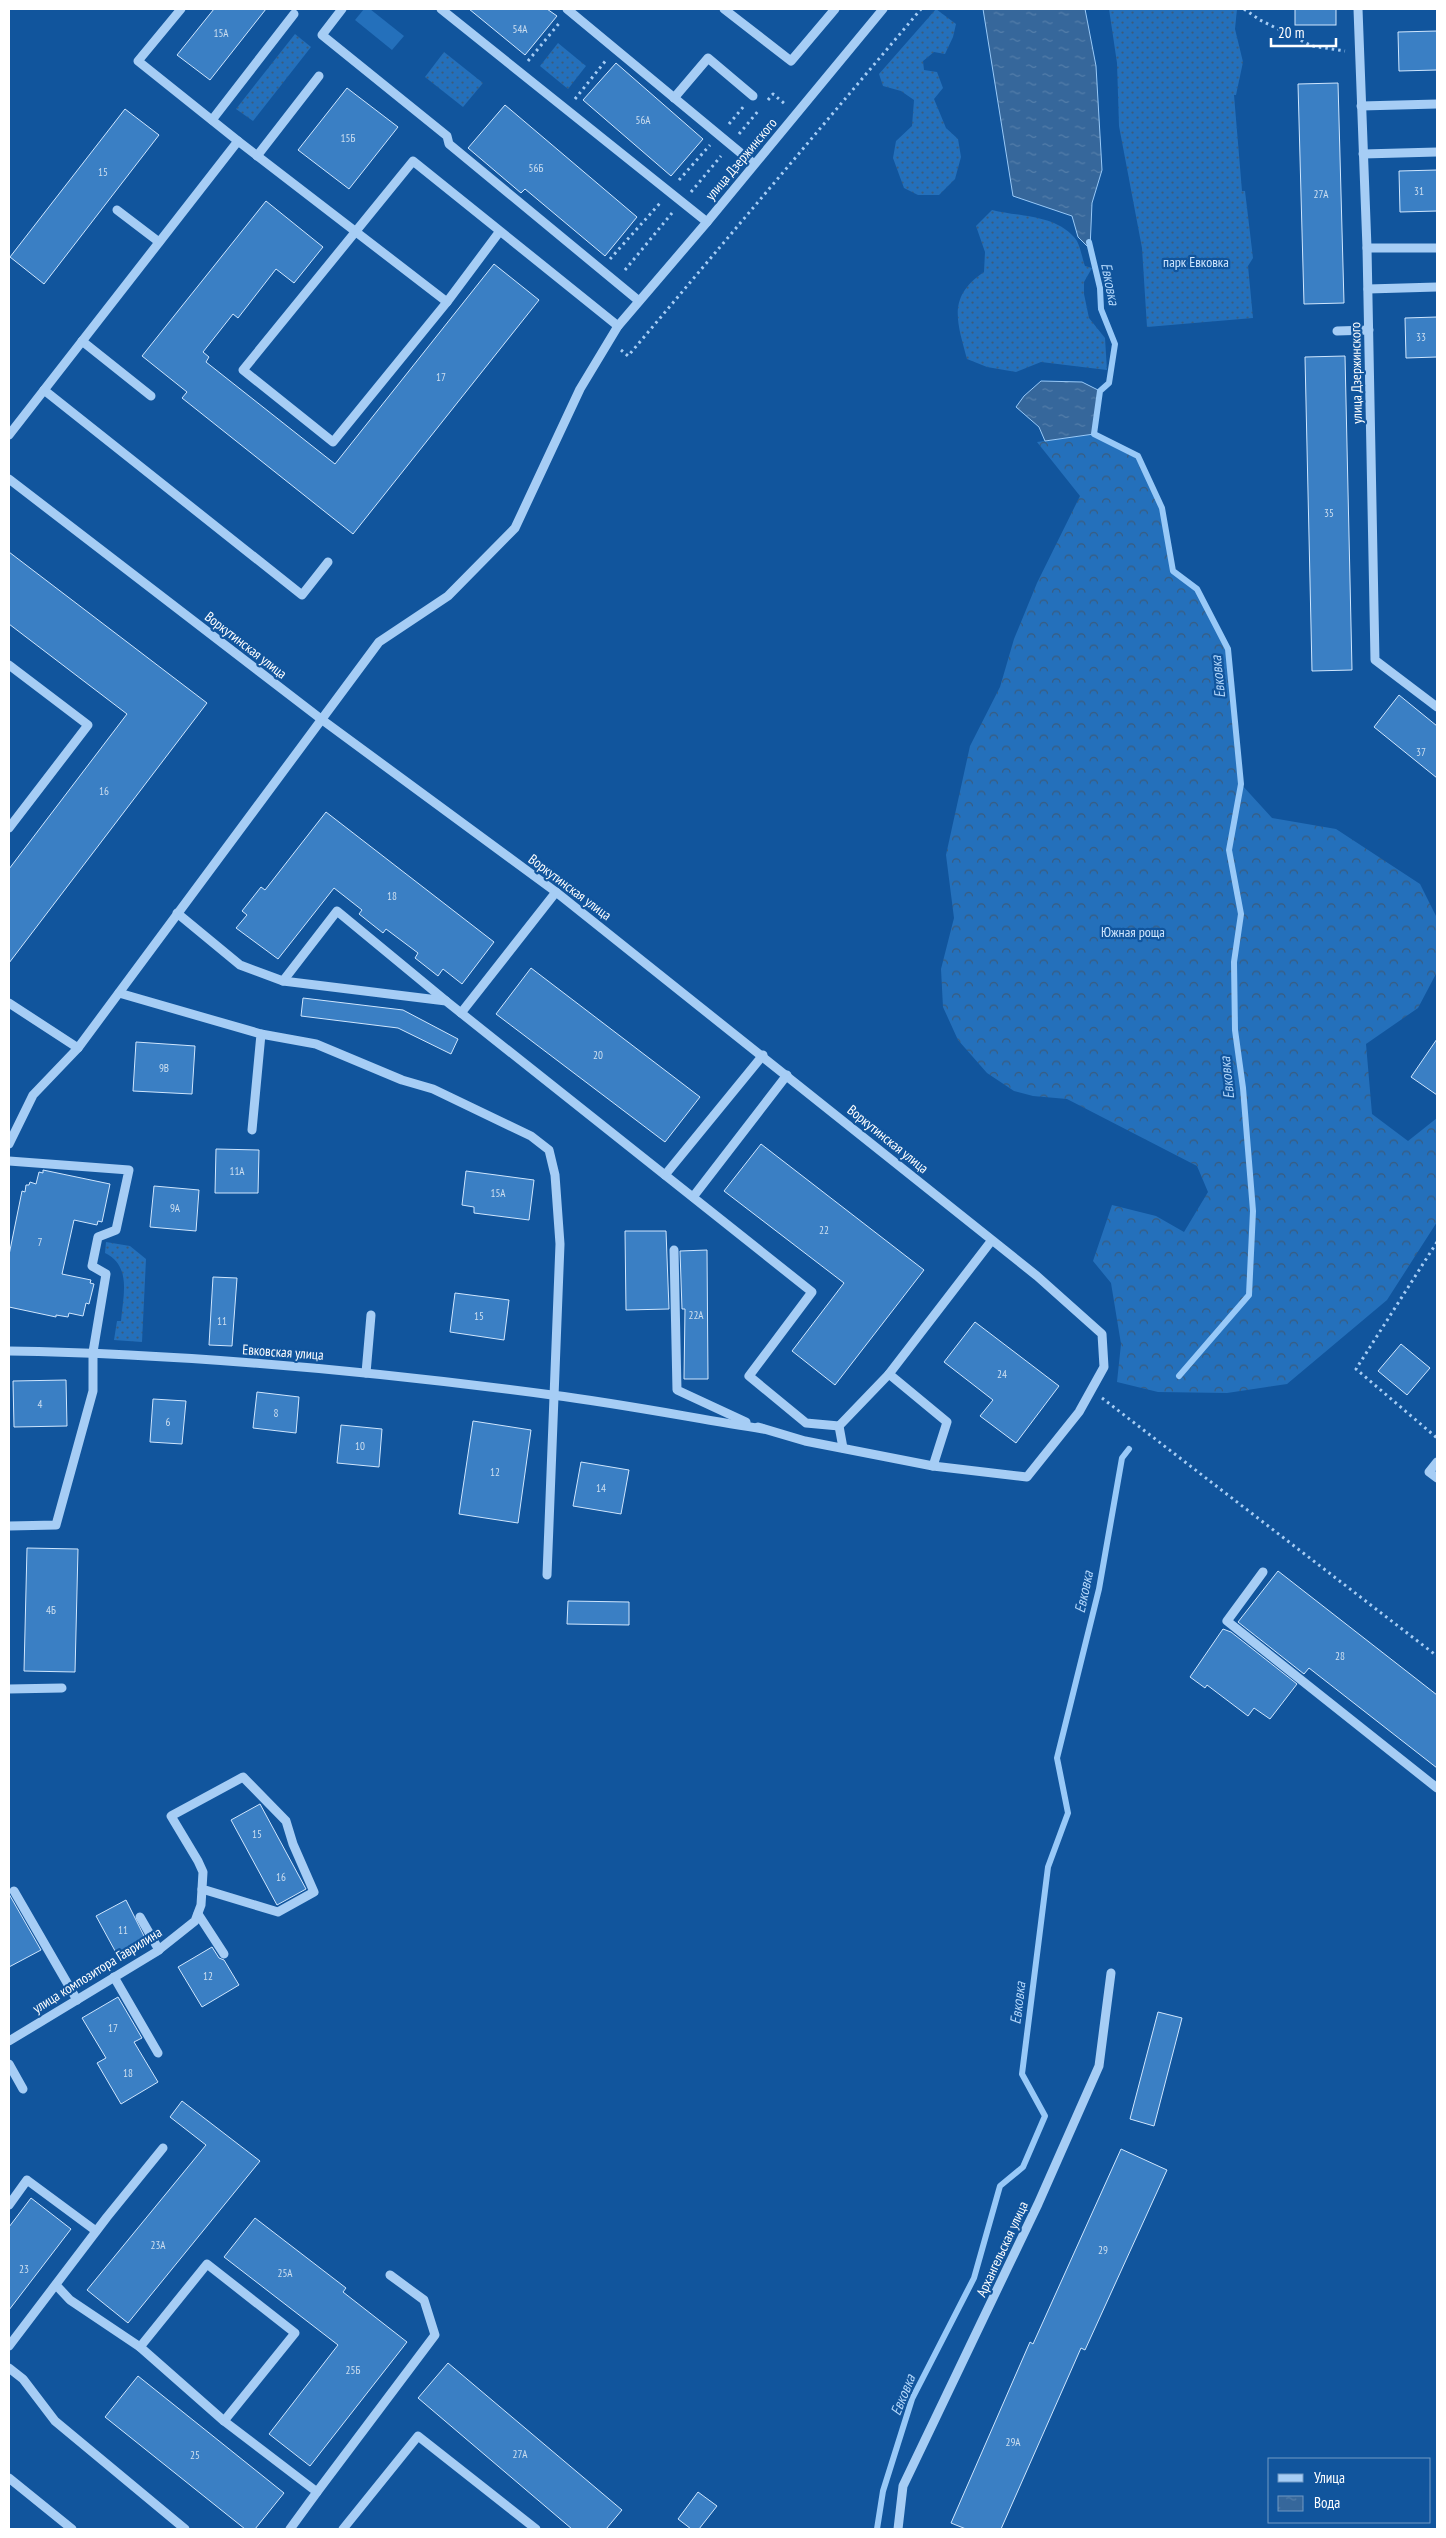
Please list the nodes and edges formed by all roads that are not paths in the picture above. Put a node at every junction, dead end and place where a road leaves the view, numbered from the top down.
1 (181, 9) edge
2 (342, 9) edge
3 (441, 9) edge
4 (724, 9) edge
5 (835, 9) edge
6 (883, 9) edge
7 (1358, 9) edge
8 (568, 10) edge
9 (294, 14) dead end
10 (319, 76) dead end
11 (753, 96) dead end
12 (674, 98) junction
13 (1437, 104) edge
14 (1361, 106) junction
15 (212, 120) junction
16 (238, 141) junction
17 (1437, 152) edge
18 (1363, 154) junction
19 (257, 156) junction
20 (754, 164) junction
21 (117, 210) dead end
22 (707, 222) junction
23 (356, 231) junction
24 (500, 231) junction
25 (159, 242) junction
26 (1368, 248) junction
27 (1437, 248) edge
28 (1437, 288) edge
29 (1368, 289) junction
30 (639, 301) junction
31 (447, 302) junction
32 (618, 326) junction
33 (1369, 330) junction
34 (1336, 331) dead end
35 (82, 341) junction
36 (44, 390) junction
37 (151, 396) dead end
38 (9, 435) edge
39 (9, 479) edge
40 (328, 562) dead end
41 (9, 664) edge
42 (1437, 707) edge
43 (321, 720) junction
44 (9, 828) edge
45 (556, 892) junction
46 (178, 913) junction
47 (283, 982) junction
48 (119, 992) junction
49 (446, 1001) junction
50 (9, 1003) edge
51 (462, 1013) junction
52 (261, 1034) junction
53 (78, 1048) junction
54 (763, 1055) junction
55 (787, 1074) junction
56 (252, 1130) dead end
57 (9, 1144) edge
58 (9, 1161) edge
59 (665, 1175) junction
60 (692, 1197) junction
61 (992, 1240) junction
62 (674, 1250) dead end
63 (371, 1315) dead end
64 (9, 1350) edge
65 (93, 1352) junction
66 (366, 1373) junction
67 (889, 1374) junction
68 (554, 1395) junction
69 (839, 1426) junction
70 (763, 1429) junction
71 (843, 1448) junction
72 (1437, 1462) edge
73 (933, 1466) junction
74 (1437, 1478) edge
75 (9, 1526) edge
76 (1264, 1572) dead end
77 (547, 1575) dead end
78 (62, 1688) dead end
79 (9, 1689) edge
80 (1437, 1788) edge
81 (202, 1889) junction
82 (14, 1891) dead end
83 (198, 1914) junction
84 (140, 1917) dead end
85 (159, 1950) junction
86 (224, 1954) dead end
87 (1112, 1973) dead end
88 (114, 1977) junction
89 (77, 2000) junction
90 (9, 2041) edge
91 (158, 2053) dead end
92 (9, 2064) edge
93 (23, 2090) dead end
94 (163, 2148) dead end
95 (9, 2205) edge
96 (96, 2232) junction
97 (390, 2275) dead end
98 (56, 2285) junction
99 (9, 2346) edge
100 (140, 2347) junction
101 (9, 2368) edge
102 (224, 2421) junction
103 (9, 2478) edge
104 (317, 2492) junction
105 (72, 2529) edge
106 (185, 2529) edge
107 (290, 2529) edge
108 (343, 2529) edge
109 (536, 2529) edge
110 (898, 2529) edge

1 - 15 street
2 - 30 street
3 - 22 street
4 - 5 street
6 - 20 street, улица Дзержинского
7 - 14 street, улица Дзержинского
8 - 12 street
9 - 15 street
10 - 19 street
11 - 12 street
12 - 20 street
13 - 14 street
14 - 18 street, улица Дзержинского
15 - 16 street
16 - 19 street
16 - 25 street
17 - 18 street
18 - 26 street, улица Дзержинского
19 - 23 street
20 - 22 street, улица Дзержинского
21 - 25 street
22 - 30 street, улица Дзержинского
23 - 24 street
23 - 31 street
23 - 31 street
24 - 31 street
24 - 32 street
25 - 35 street
26 - 27 street
26 - 29 street, улица Дзержинского
28 - 29 street
29 - 33 street, улица Дзержинского
30 - 32 street, улица Дзержинского
32 - 43 street, улица Дзержинского
33 - 34 street
33 - 42 street, улица Дзержинского
35 - 36 street
35 - 37 street
36 - 38 street
36 - 40 street
39 - 43 street, Воркутинская улица
41 - 44 street
43 - 45 street, Воркутинская улица
43 - 46 street, улица Дзержинского
45 - 51 street
45 - 54 street, Воркутинская улица
46 - 47 street
46 - 48 street, улица Дзержинского
47 - 49 street
47 - 49 street
48 - 52 street
48 - 53 street, улица Дзержинского
49 - 51 street
50 - 53 street
51 - 59 street
52 - 56 street
52 - 68 street
53 - 57 street, улица Дзержинского
54 - 55 street, Воркутинская улица
54 - 59 street
55 - 60 street
55 - 61 street, Воркутинская улица
58 - 65 street
59 - 60 street
60 - 69 street
61 - 67 street
61 - 73 street, Воркутинская улица
62 - 70 street
63 - 66 street
64 - 65 street, Евковская улица
65 - 66 street, Евковская улица
65 - 75 street
66 - 68 street, Евковская улица
67 - 69 street
67 - 73 street
68 - 70 street, Евковская улица
68 - 77 street
69 - 71 street
70 - 71 street
71 - 73 street
72 - 74 street
76 - 80 street
78 - 79 street
81 - 81 street
81 - 83 street
82 - 89 street
83 - 85 street, улица композитора Гаврилина
83 - 86 street
84 - 85 street
85 - 88 street, улица композитора Гаврилина
87 - 110 street, Архангельская улица
88 - 89 street, улица композитора Гаврилина
88 - 91 street
89 - 90 street, улица композитора Гаврилина
92 - 93 street
94 - 96 street
95 - 96 street
96 - 98 street
97 - 104 street
98 - 99 street
98 - 100 street
100 - 102 street
100 - 102 street
101 - 106 street
102 - 104 street
103 - 105 street
104 - 107 street
108 - 109 street

